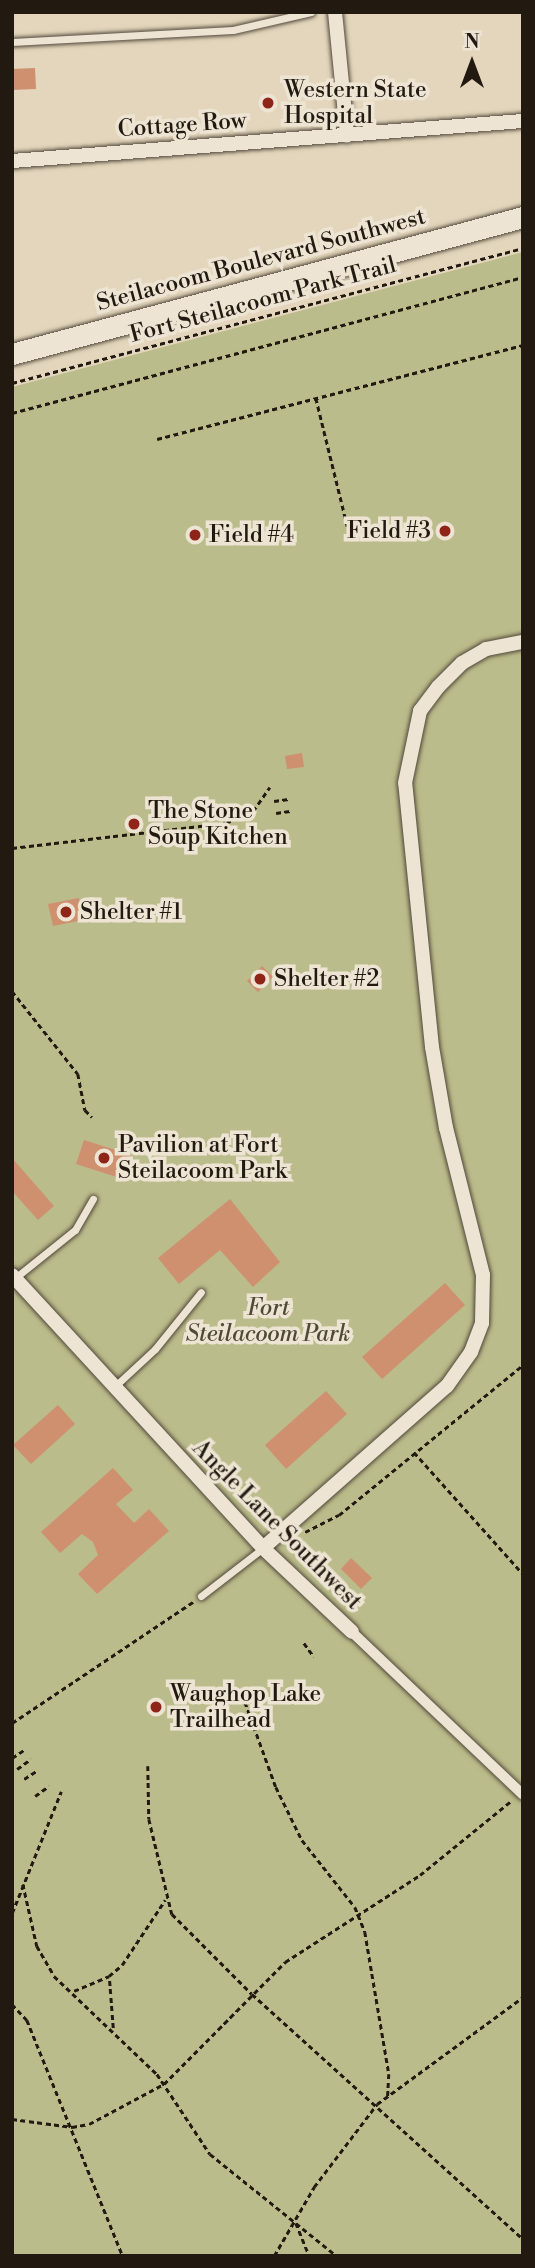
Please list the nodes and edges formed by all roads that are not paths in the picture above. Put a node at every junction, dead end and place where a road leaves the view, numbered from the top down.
1 (311, 12) edge
2 (335, 12) edge
3 (12, 42) edge
4 (523, 121) edge
5 (347, 135) junction
6 (12, 161) edge
7 (523, 217) edge
8 (12, 354) edge
9 (523, 642) edge
10 (93, 1199) dead end
11 (14, 1276) edge
12 (201, 1292) dead end
13 (112, 1389) junction
14 (262, 1548) junction
15 (201, 1596) road end
16 (352, 1632) joint
17 (522, 1794) edge

1 - 3 lane
2 - 5 street
4 - 5 street, Cottage Row
5 - 6 street, Cottage Row
7 - 8 main road, Steilacoom Boulevard Southwest
9 - 14 street
10 - 11 lane
11 - 13 street, Angle Lane Southwest
12 - 13 lane
13 - 14 street, Angle Lane Southwest
14 - 15 lane
14 - 16 street, Angle Lane Southwest
16 - 17 street, Angle Lane Southwest

